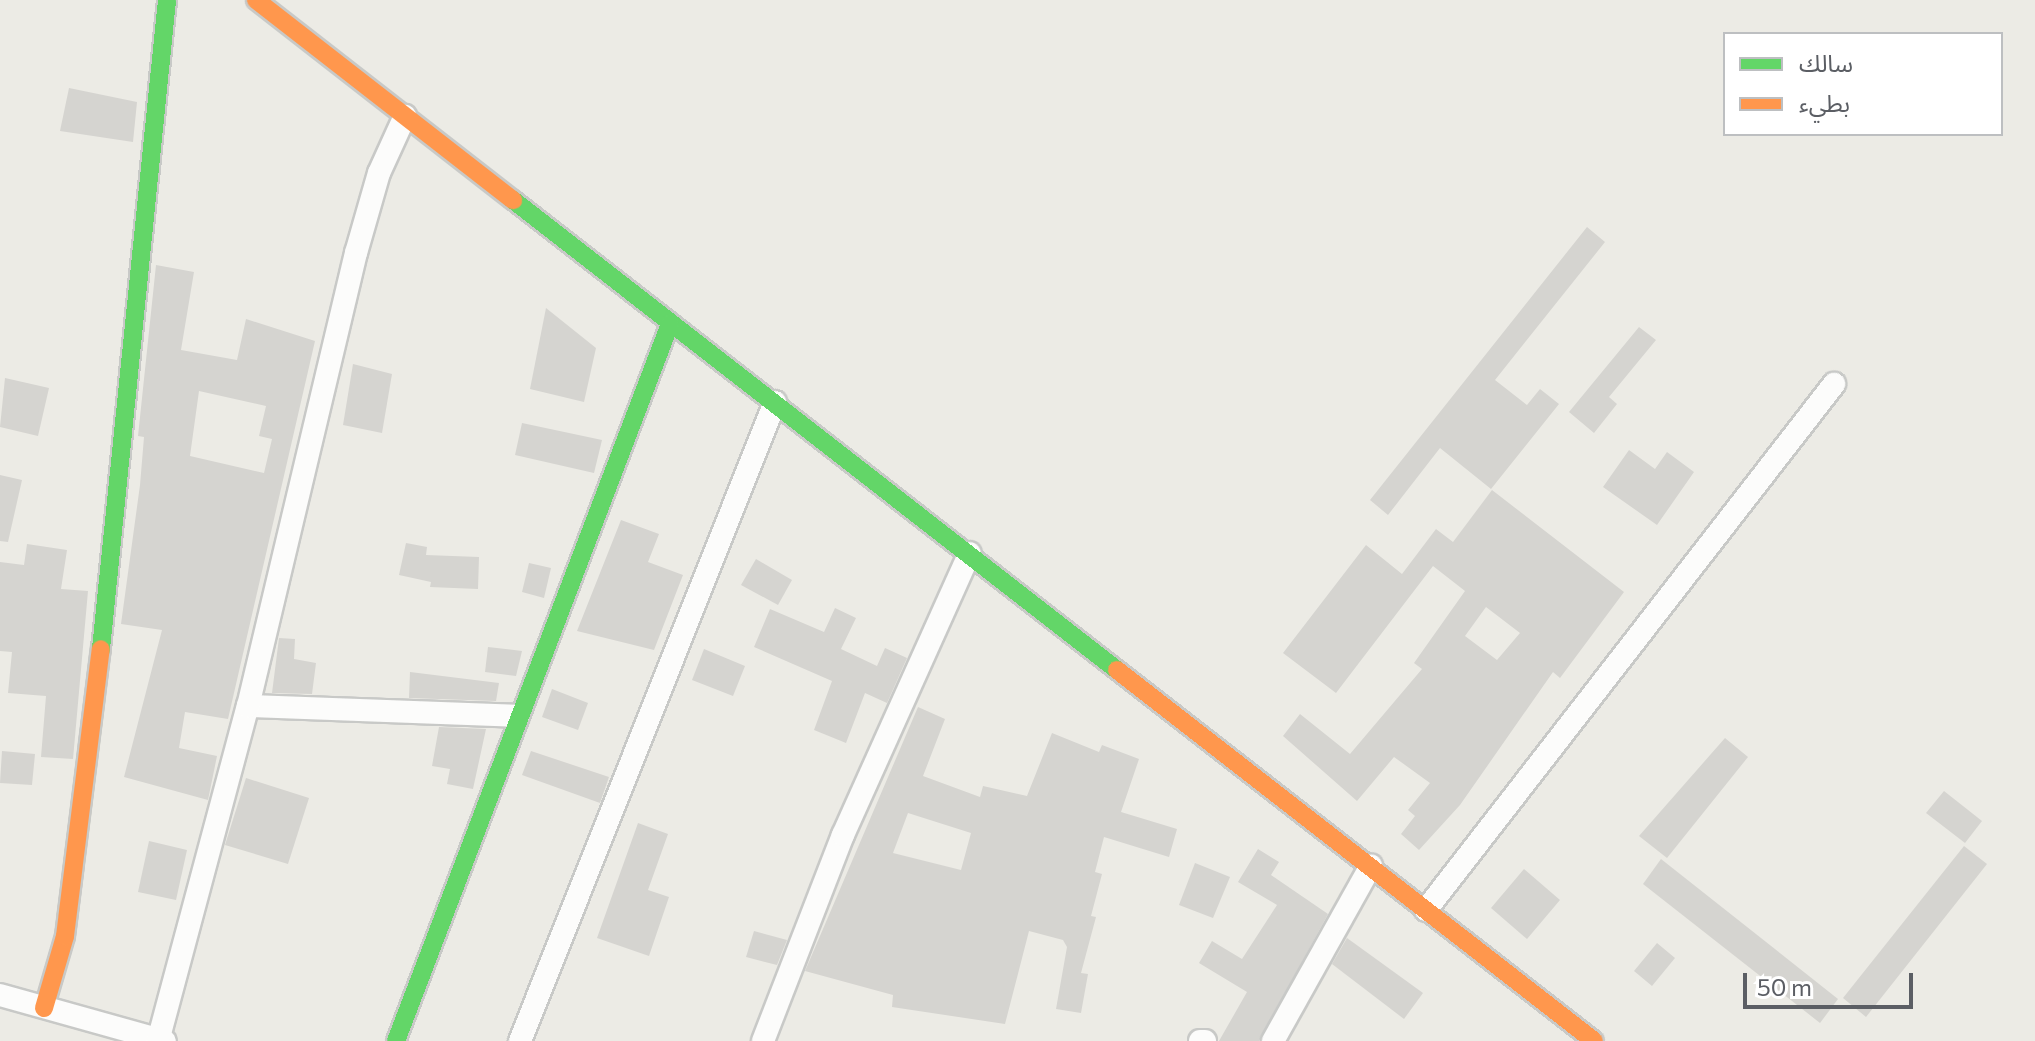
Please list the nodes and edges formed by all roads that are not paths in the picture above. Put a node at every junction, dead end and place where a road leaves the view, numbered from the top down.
1 (167, 0) edge
2 (256, 0) edge
3 (405, 116) junction
4 (670, 324) junction
5 (1834, 384) dead end
6 (775, 402) junction
7 (970, 553) junction
8 (248, 706) junction
9 (518, 716) junction
10 (1371, 866) junction
11 (1426, 910) junction
12 (0, 995) edge
13 (44, 1008) junction
14 (100, 1034) edge
15 (160, 1040) edge
16 (396, 1041) edge
17 (520, 1041) edge
18 (763, 1041) edge
19 (1273, 1041) edge
20 (1594, 1041) edge

1 - 13 street
2 - 3 street
3 - 4 street
3 - 8 street
4 - 6 street
4 - 9 street
5 - 11 street
6 - 7 street
6 - 17 street
7 - 10 street
7 - 18 street
8 - 9 street
8 - 15 street
9 - 16 street
10 - 11 street
10 - 19 street
11 - 20 street
12 - 13 street
13 - 14 street
14 - 15 street

